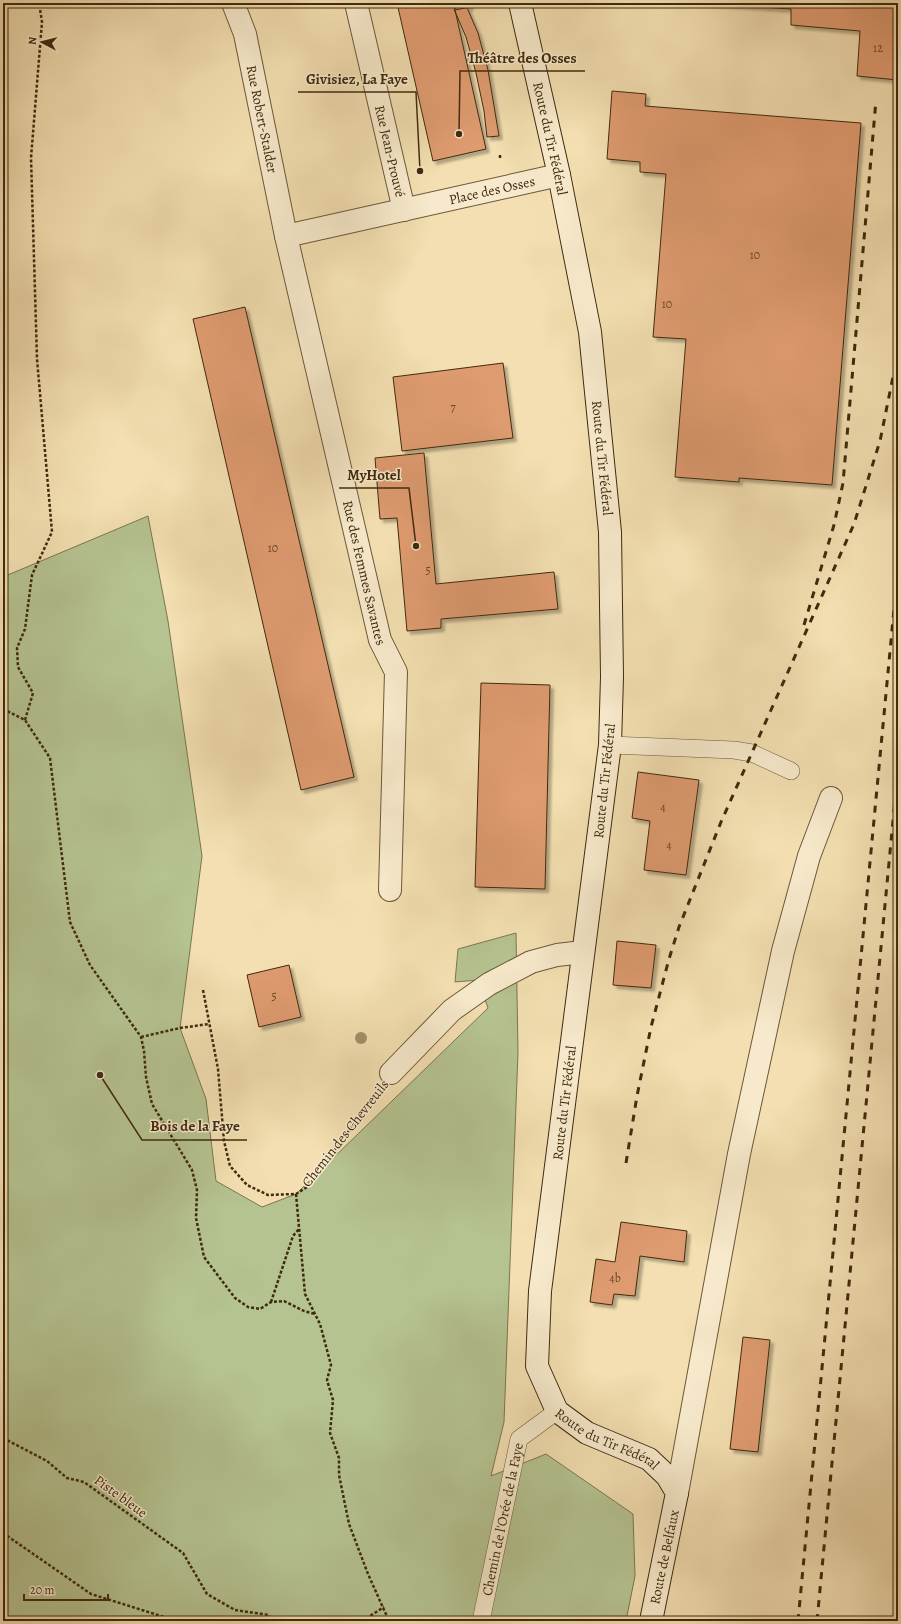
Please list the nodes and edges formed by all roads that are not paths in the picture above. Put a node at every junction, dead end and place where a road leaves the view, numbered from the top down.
1 (233, 3) edge
2 (356, 3) edge
3 (520, 3) edge
4 (559, 175) junction
5 (414, 207) junction
6 (286, 236) junction
7 (610, 745) junction
8 (791, 771) dead end
9 (831, 798) dead end
10 (390, 890) dead end
11 (583, 952) junction
12 (391, 1073) road end
13 (557, 1412) junction
14 (677, 1493) junction
15 (481, 1621) edge
16 (651, 1621) edge

1 - 6 street, Rue Robert-Stalder
2 - 5 street, Rue Jean-Prouvé
3 - 4 street, Route du Tir Fédéral
4 - 5 street, Place des Osses
4 - 7 street, Route du Tir Fédéral
5 - 6 street, Place des Osses
6 - 10 street, Rue des Femmes Savantes
7 - 8 lane
7 - 11 street, Route du Tir Fédéral
9 - 14 street, Route de Belfaux
11 - 12 street, Chemin des Chevreuils
11 - 13 street, Route du Tir Fédéral
13 - 14 street, Route du Tir Fédéral
13 - 15 lane, Chemin de l'Orée de la Faye
14 - 16 street, Route de Belfaux

